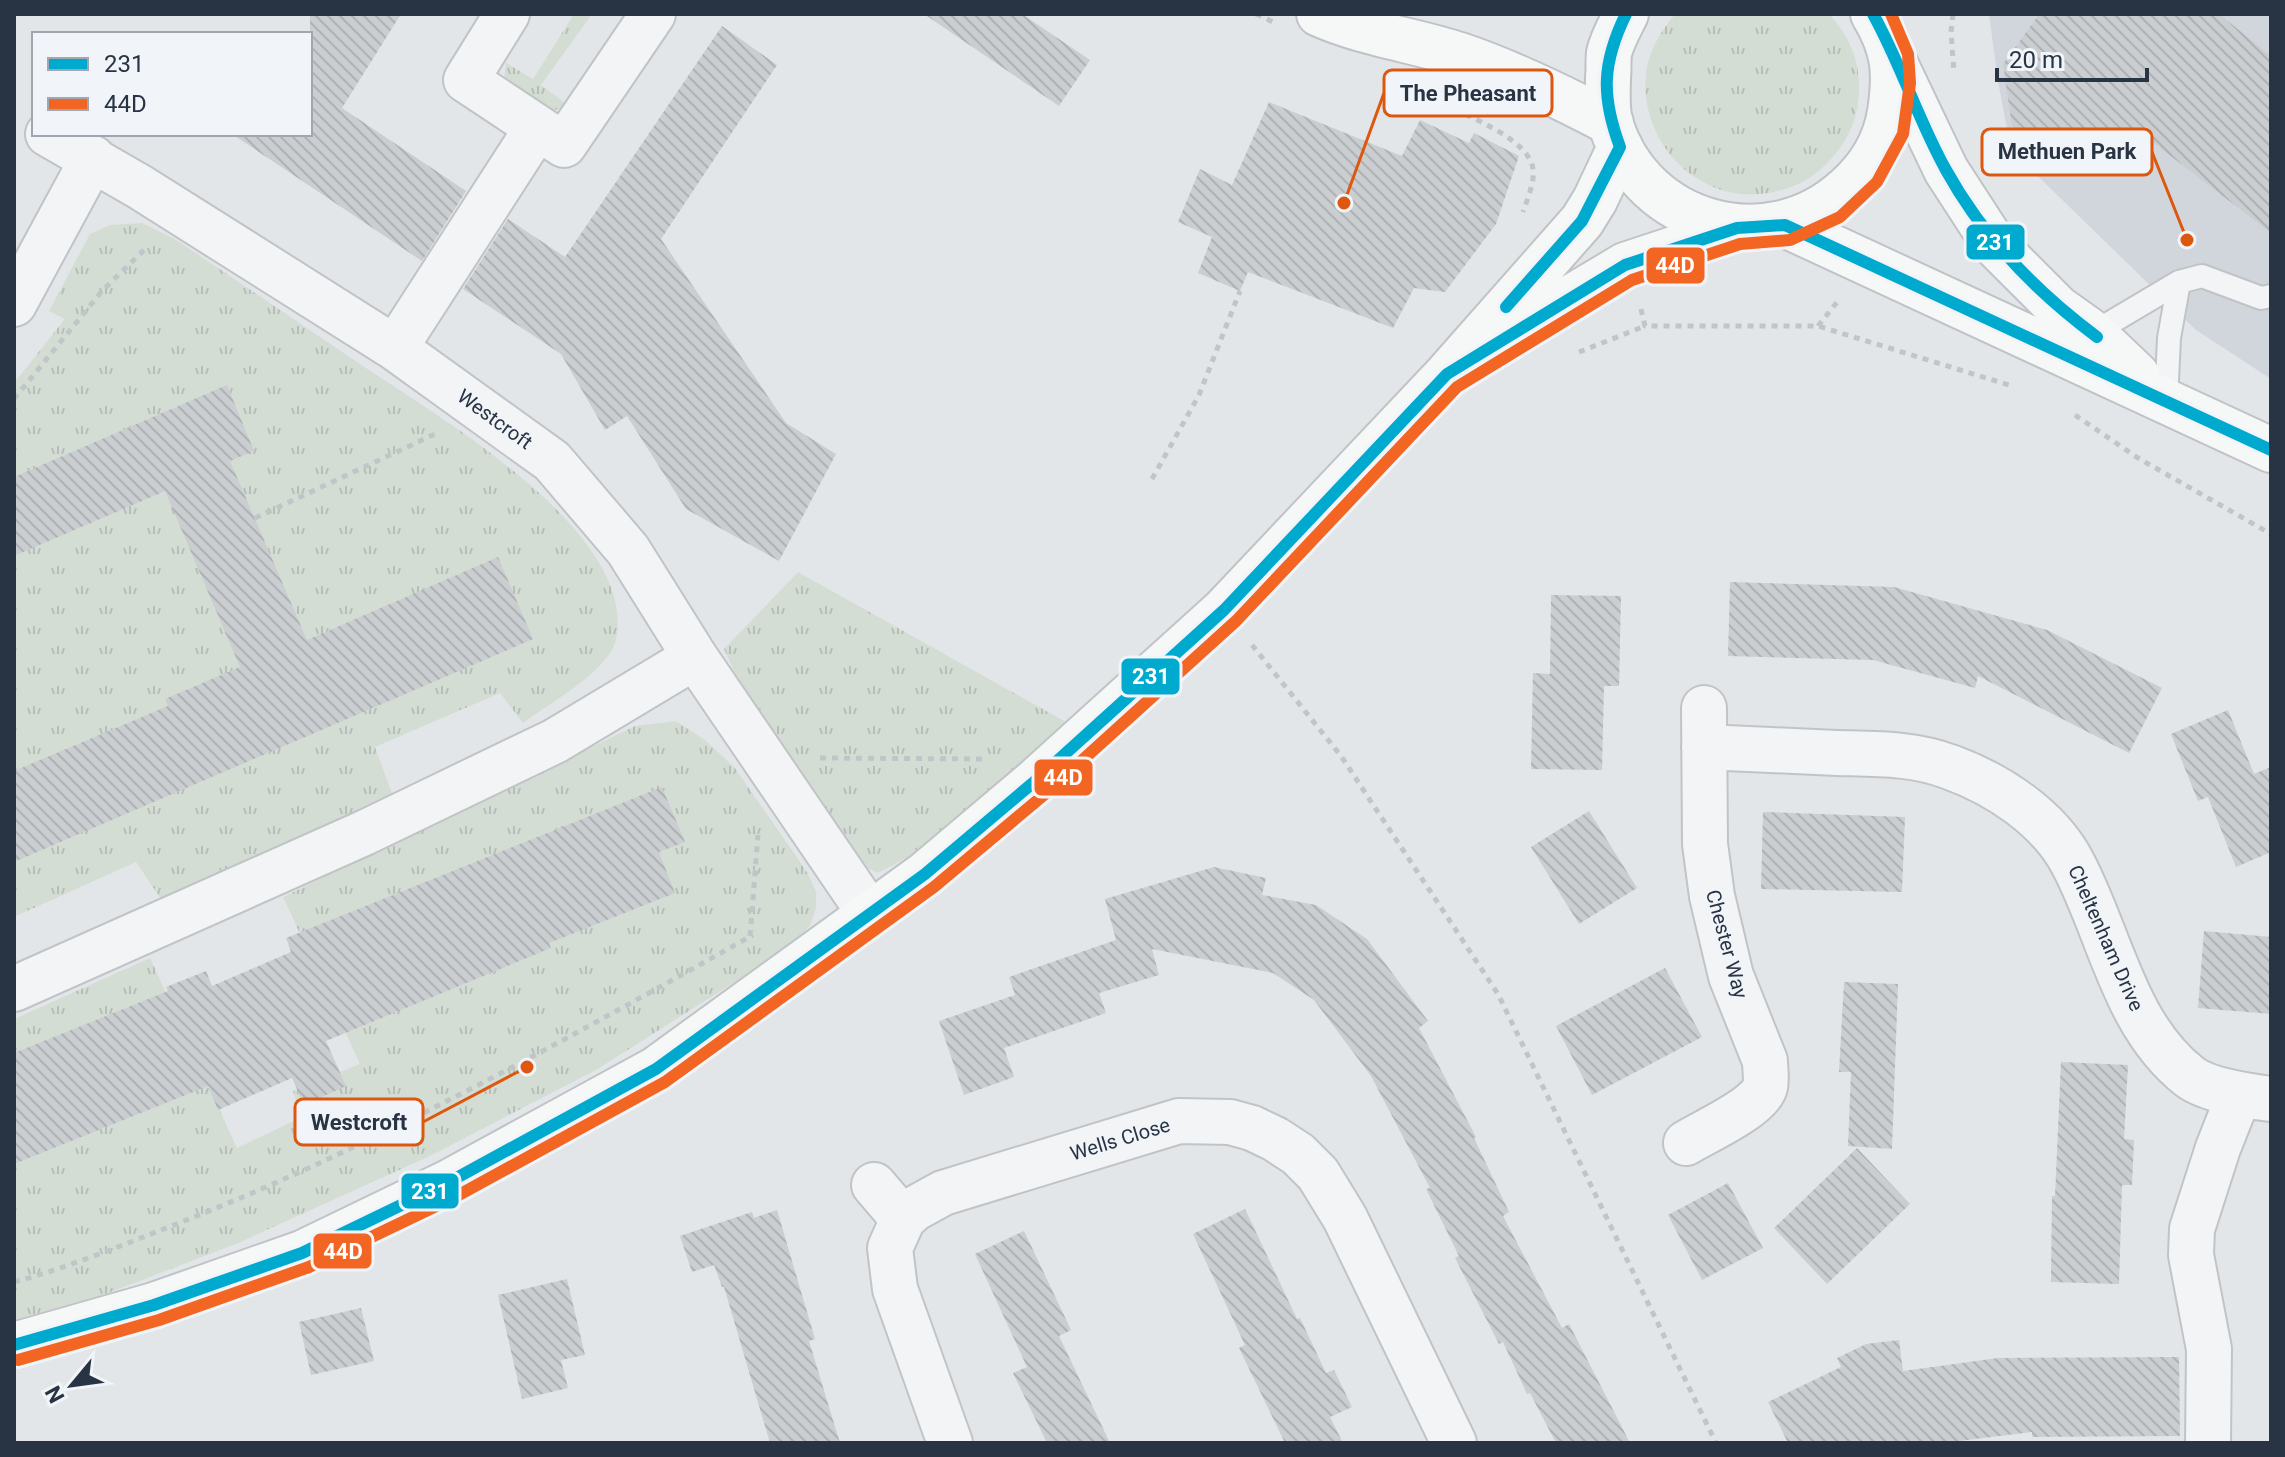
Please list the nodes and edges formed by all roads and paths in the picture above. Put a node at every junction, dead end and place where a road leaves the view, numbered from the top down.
1 (507, 14) edge
2 (653, 14) edge
3 (1256, 14) edge
4 (1626, 14) edge
5 (1301, 20) edge
6 (1885, 29) edge
7 (1439, 101) dead end
8 (14, 116) edge
9 (32, 126) edge
10 (537, 128) junction
11 (1615, 135) junction
12 (52, 136) edge
13 (93, 158) junction
14 (178, 210) junction
15 (1582, 221) junction
16 (1785, 225) junction
17 (1737, 228) junction
18 (1625, 265) junction
19 (2179, 282) junction
20 (1240, 291) dead end
21 (2271, 296) edge
22 (14, 304) edge
23 (2093, 333) junction
24 (395, 348) junction
25 (1447, 374) junction
26 (2019, 389) dead end
27 (14, 399) edge
28 (2166, 402) junction
29 (486, 411) junction
30 (2074, 415) dead end
31 (2271, 450) edge
32 (1152, 479) dead end
33 (255, 518) dead end
34 (2271, 534) edge
35 (1224, 610) junction
36 (695, 657) junction
37 (1704, 728) joint
38 (764, 757) junction
39 (996, 759) dead end
40 (758, 832) dead end
41 (870, 914) junction
42 (750, 937) dead end
43 (14, 989) edge
44 (2255, 1097) edge
45 (1686, 1143) dead end
46 (874, 1185) dead end
47 (903, 1219) junction
48 (14, 1345) edge
49 (950, 1443) edge
50 (1454, 1443) edge
51 (1716, 1443) edge
52 (2208, 1443) edge

1 - 10 street
2 - 10 street
3 - 5 path
4 - 11 main road
5 - 11 main road
6 - 16 main road
6 - 23 main road
7 - 15 path
8 - 9 street
10 - 24 street
11 - 15 main road
11 - 17 main road
12 - 13 street, Westcroft
13 - 14 street, Westcroft
13 - 22 street
14 - 24 street, Westcroft
14 - 27 path
15 - 25 main road
16 - 17 main road
16 - 28 main road
17 - 18 main road
18 - 25 main road
18 - 26 path
19 - 21 lane
19 - 23 lane
19 - 28 lane
20 - 32 path
23 - 28 main road
24 - 29 street, Westcroft
25 - 35 main road
28 - 31 main road
29 - 33 path
29 - 36 street, Westcroft
30 - 34 path
35 - 41 main road
35 - 51 path
36 - 38 street, Westcroft
36 - 43 street
37 - 44 street, Cheltenham Drive
37 - 45 street, Chester Way
38 - 39 path
38 - 41 street, Westcroft
40 - 42 path
41 - 48 main road
44 - 52 street
46 - 47 street
47 - 49 street
47 - 50 street, Wells Close

